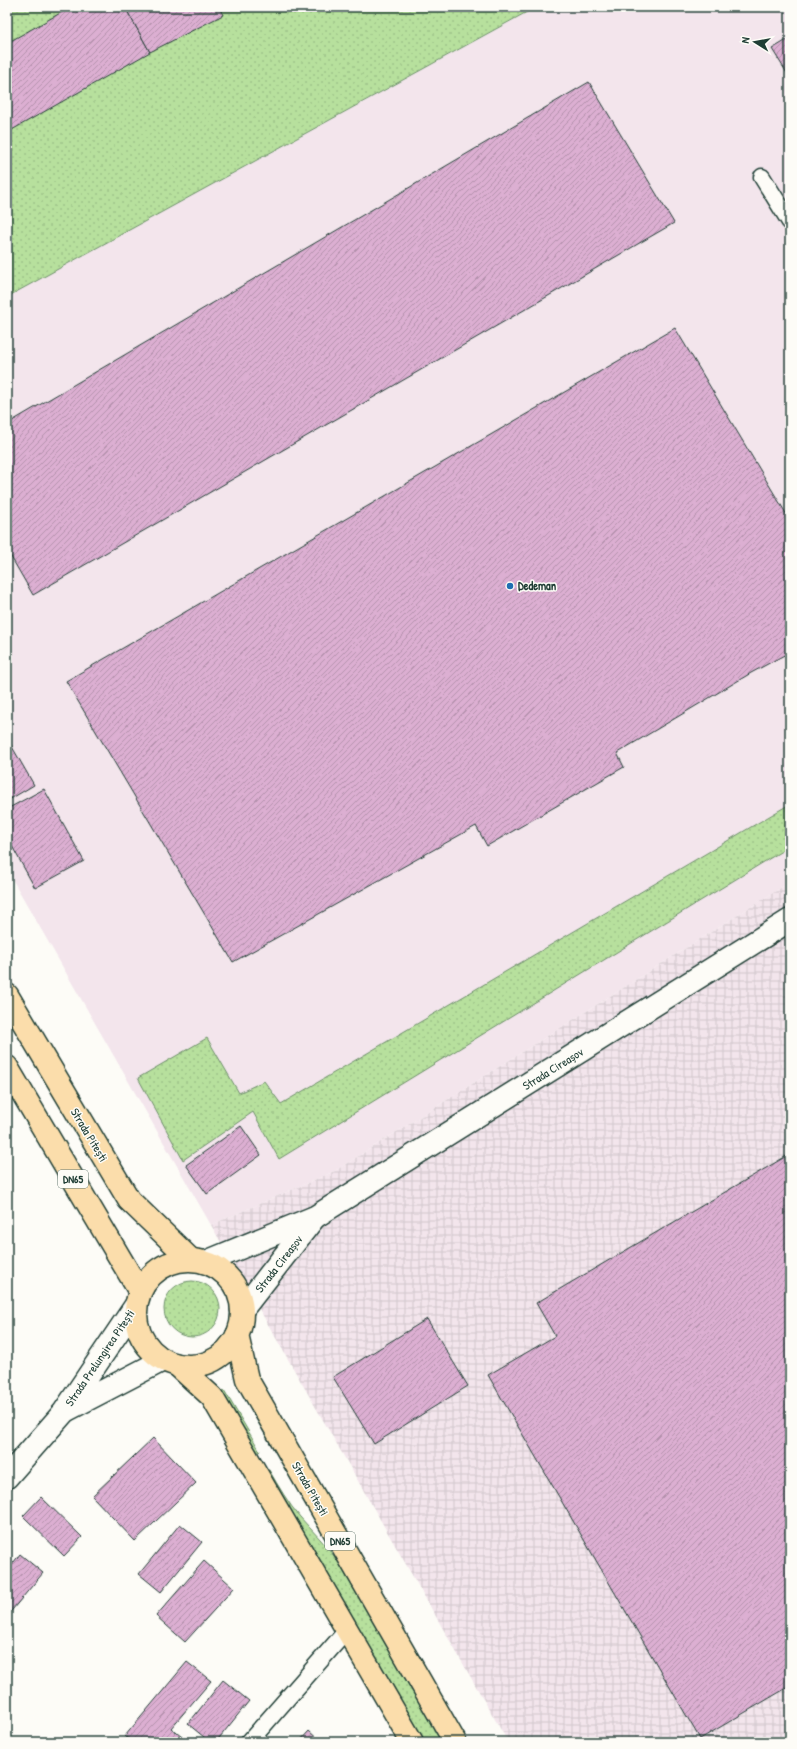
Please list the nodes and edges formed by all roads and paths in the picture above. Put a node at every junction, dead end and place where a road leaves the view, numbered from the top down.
1 (762, 177) dead end
2 (790, 222) edge
3 (790, 920) edge
4 (7, 996) edge
5 (7, 1067) edge
6 (315, 1217) junction
7 (198, 1261) junction
8 (138, 1299) junction
9 (242, 1310) junction
10 (237, 1335) junction
11 (170, 1362) junction
12 (64, 1412) junction
13 (7, 1477) edge
14 (348, 1629) junction
15 (249, 1742) edge
16 (412, 1742) edge
17 (455, 1742) edge

1 - 2 lane
3 - 6 main road, Strada Cireașov
4 - 7 main road, Strada Pitești / DN65
5 - 8 main road, DN65
6 - 7 main road, Strada Cireașov
6 - 9 main road, Strada Cireașov
7 - 8 main road
7 - 9 main road, Strada Pitești / DN65
8 - 11 main road, DN65
8 - 12 main road, Strada Prelungirea Pitești
9 - 10 main road, Strada Pitești / DN65
10 - 11 main road, Strada Pitești / DN65
10 - 17 main road, Strada Pitești / DN65
11 - 12 main road, Strada Prelungirea Pitești
11 - 14 main road, DN65
12 - 13 main road, Strada Prelungirea Pitești
14 - 15 lane
14 - 16 main road, DN65

